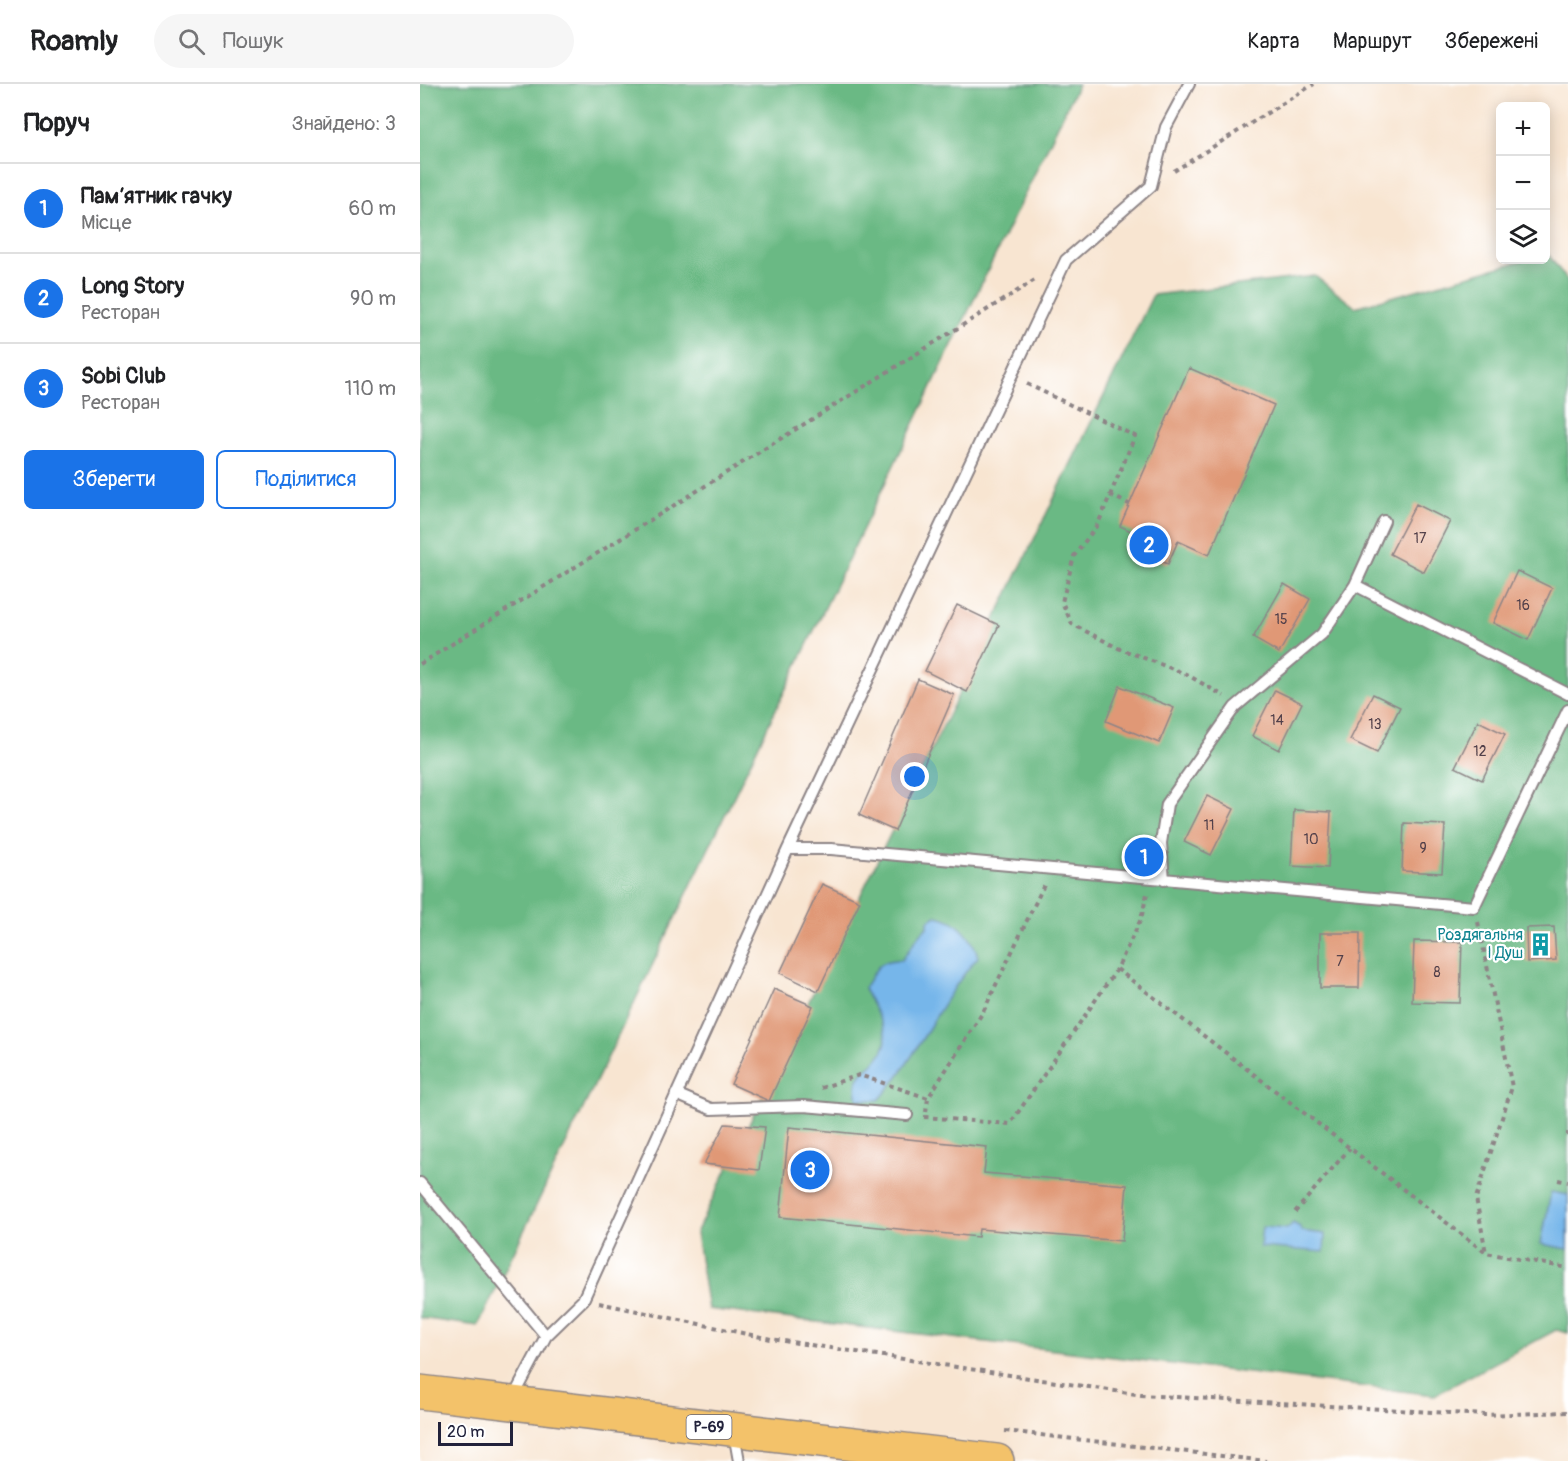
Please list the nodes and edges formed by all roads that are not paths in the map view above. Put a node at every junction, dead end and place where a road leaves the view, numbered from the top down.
1 (1189, 84) edge
2 (1384, 522) dead end
3 (1355, 585) junction
4 (1568, 694) edge
5 (1568, 710) edge
6 (788, 849) junction
7 (1164, 880) junction
8 (676, 1094) junction
9 (908, 1115) road end
10 (420, 1183) edge
11 (546, 1336) junction
12 (420, 1392) edge
13 (510, 1403) junction
14 (736, 1446) edge
15 (997, 1461) edge

1 - 6 lane
2 - 3 lane
3 - 4 lane
3 - 7 lane
5 - 7 lane
6 - 7 lane
6 - 8 lane
8 - 9 lane
8 - 11 lane
10 - 11 lane
11 - 13 lane
12 - 13 main road, Р-69
13 - 14 main road, Р-69
14 - 15 main road, Р-69

